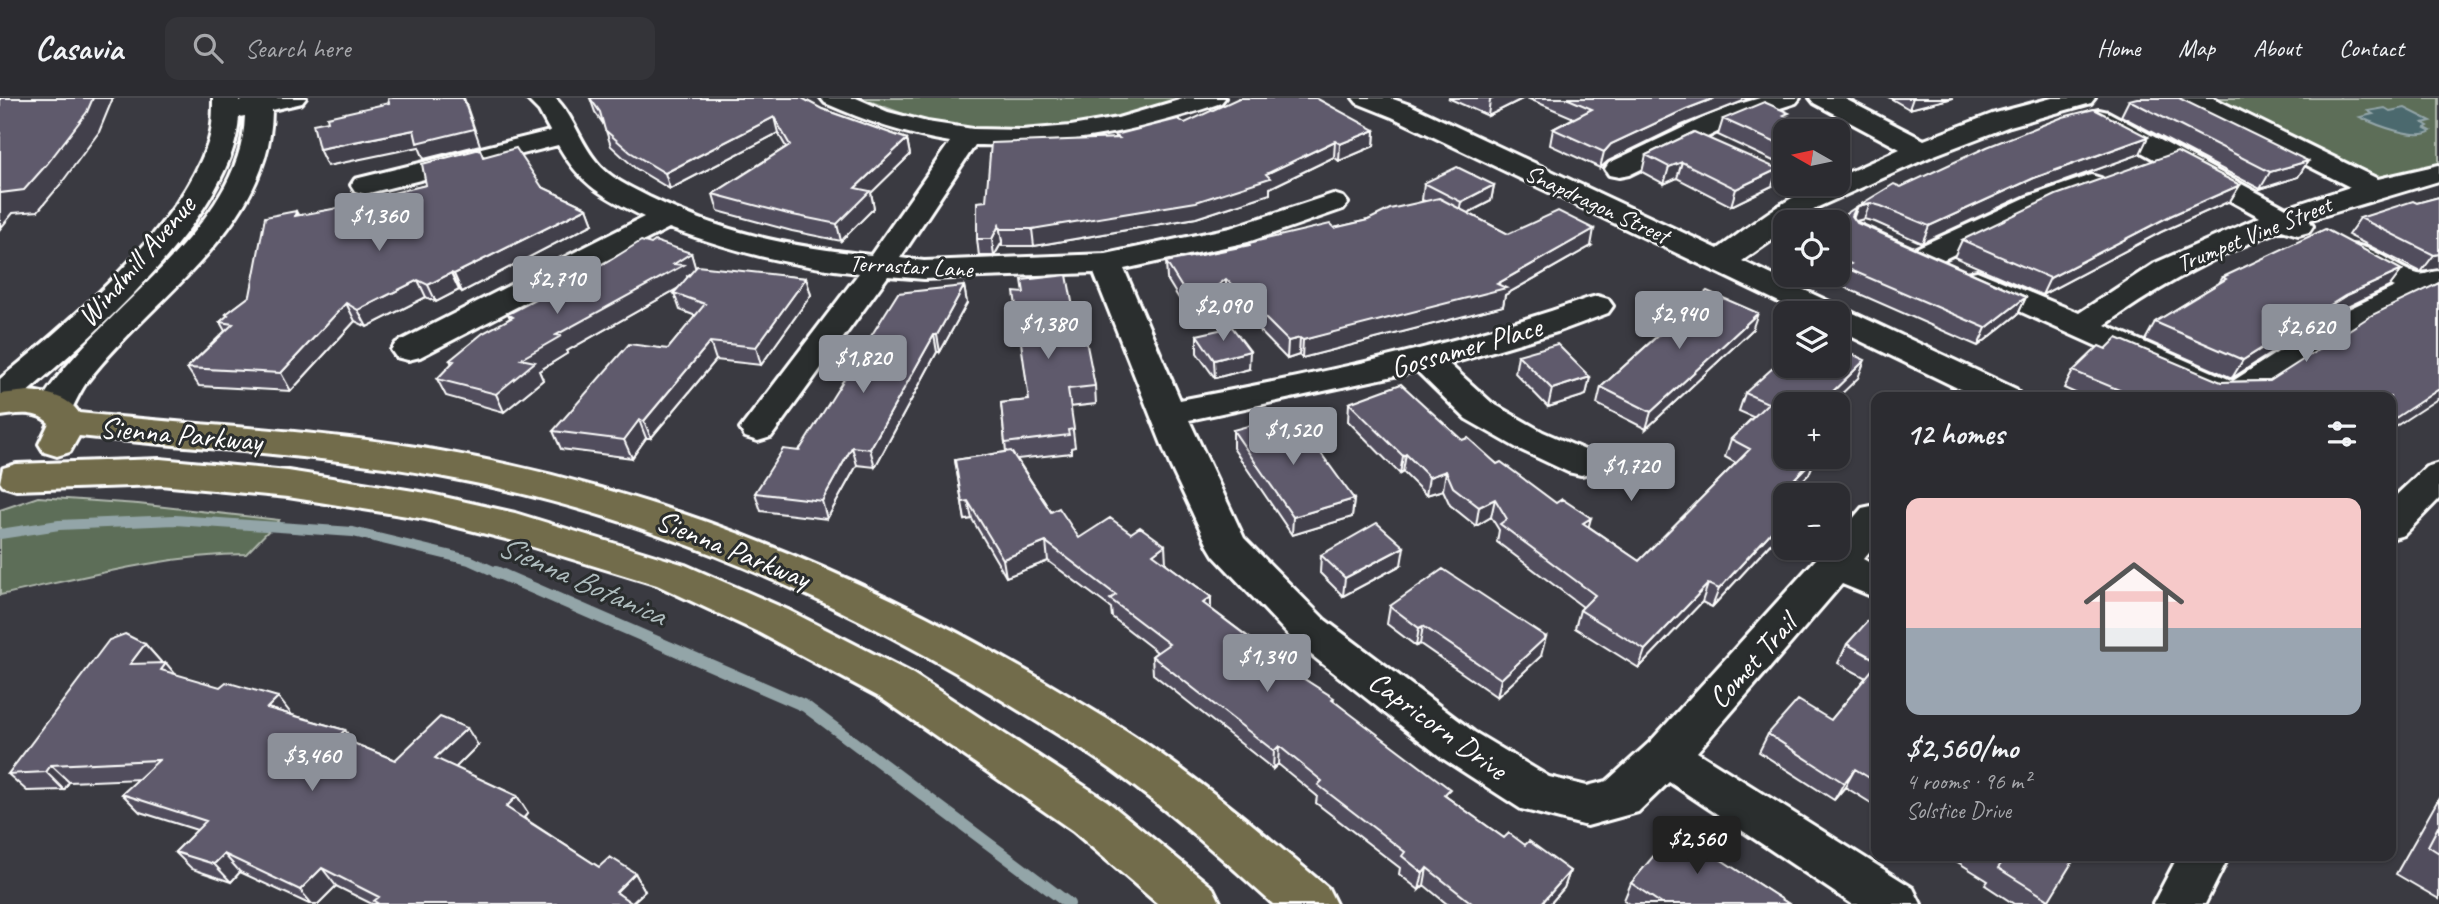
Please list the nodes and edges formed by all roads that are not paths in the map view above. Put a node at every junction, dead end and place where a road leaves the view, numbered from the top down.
1 (293, 98) edge
2 (539, 98) edge
3 (835, 98) edge
4 (1212, 98) edge
5 (1366, 98) edge
6 (1787, 98) edge
7 (1823, 98) edge
8 (2193, 98) edge
9 (260, 101) edge
10 (226, 105) edge
11 (2089, 108) edge
12 (1689, 134) junction
13 (566, 135) junction
14 (967, 137) junction
15 (1922, 150) junction
16 (1725, 151) edge
17 (2170, 155) junction
18 (1619, 169) dead end
19 (2439, 173) edge
20 (365, 185) dead end
21 (2373, 188) junction
22 (1333, 203) dead end
23 (667, 217) junction
24 (2284, 218) junction
25 (1720, 262) junction
26 (1106, 264) junction
27 (879, 267) junction
28 (2429, 283) edge
29 (1802, 301) edge
30 (1597, 306) dead end
31 (1850, 324) edge
32 (2082, 327) junction
33 (408, 350) dead end
34 (1425, 360) junction
35 (1993, 392) edge
36 (2228, 392) edge
37 (2243, 392) edge
38 (0, 397) edge
39 (0, 405) edge
40 (1169, 414) junction
41 (61, 416) junction
42 (758, 429) dead end
43 (1581, 463) dead end
44 (2439, 475) edge
45 (8, 480) edge
46 (2396, 519) edge
47 (1871, 524) edge
48 (1837, 564) junction
49 (1871, 581) edge
50 (1666, 757) junction
51 (1621, 798) joint
52 (2201, 861) edge
53 (1195, 904) edge
54 (1310, 904) edge
55 (1895, 904) edge
56 (2179, 904) edge

1 - 9 street
2 - 13 street, Terrastar Lane
3 - 14 street
4 - 14 street
5 - 25 street, Snapdragon Street
6 - 12 street
7 - 15 street
8 - 21 street
9 - 10 street
9 - 41 street, Windmill Avenue
10 - 38 street, Windmill Avenue
11 - 15 street
11 - 17 street
12 - 16 street
12 - 18 street
13 - 20 street
13 - 23 street, Terrastar Lane
14 - 27 street
15 - 25 street
17 - 24 street
17 - 32 street
19 - 21 street, Trumpet Vine Street
21 - 24 street, Trumpet Vine Street
22 - 26 street, Terrastar Lane
23 - 27 street, Terrastar Lane
23 - 33 street
24 - 28 street
24 - 32 street, Trumpet Vine Street
25 - 29 street, Snapdragon Street
26 - 27 street, Terrastar Lane
26 - 40 street, Capricorn Drive
27 - 42 street
28 - 37 street
30 - 34 street, Gossamer Place
31 - 35 street
32 - 36 street
34 - 40 street, Gossamer Place
34 - 43 street
39 - 41 main road, Sienna Parkway
40 - 51 street, Capricorn Drive
41 - 45 main road, Sienna Parkway
41 - 54 main road, Sienna Parkway
44 - 46 street
45 - 53 main road, Sienna Parkway
47 - 48 street, Comet Trail
48 - 49 street
48 - 50 street, Comet Trail
50 - 51 street, Comet Trail
50 - 55 street
52 - 56 street

